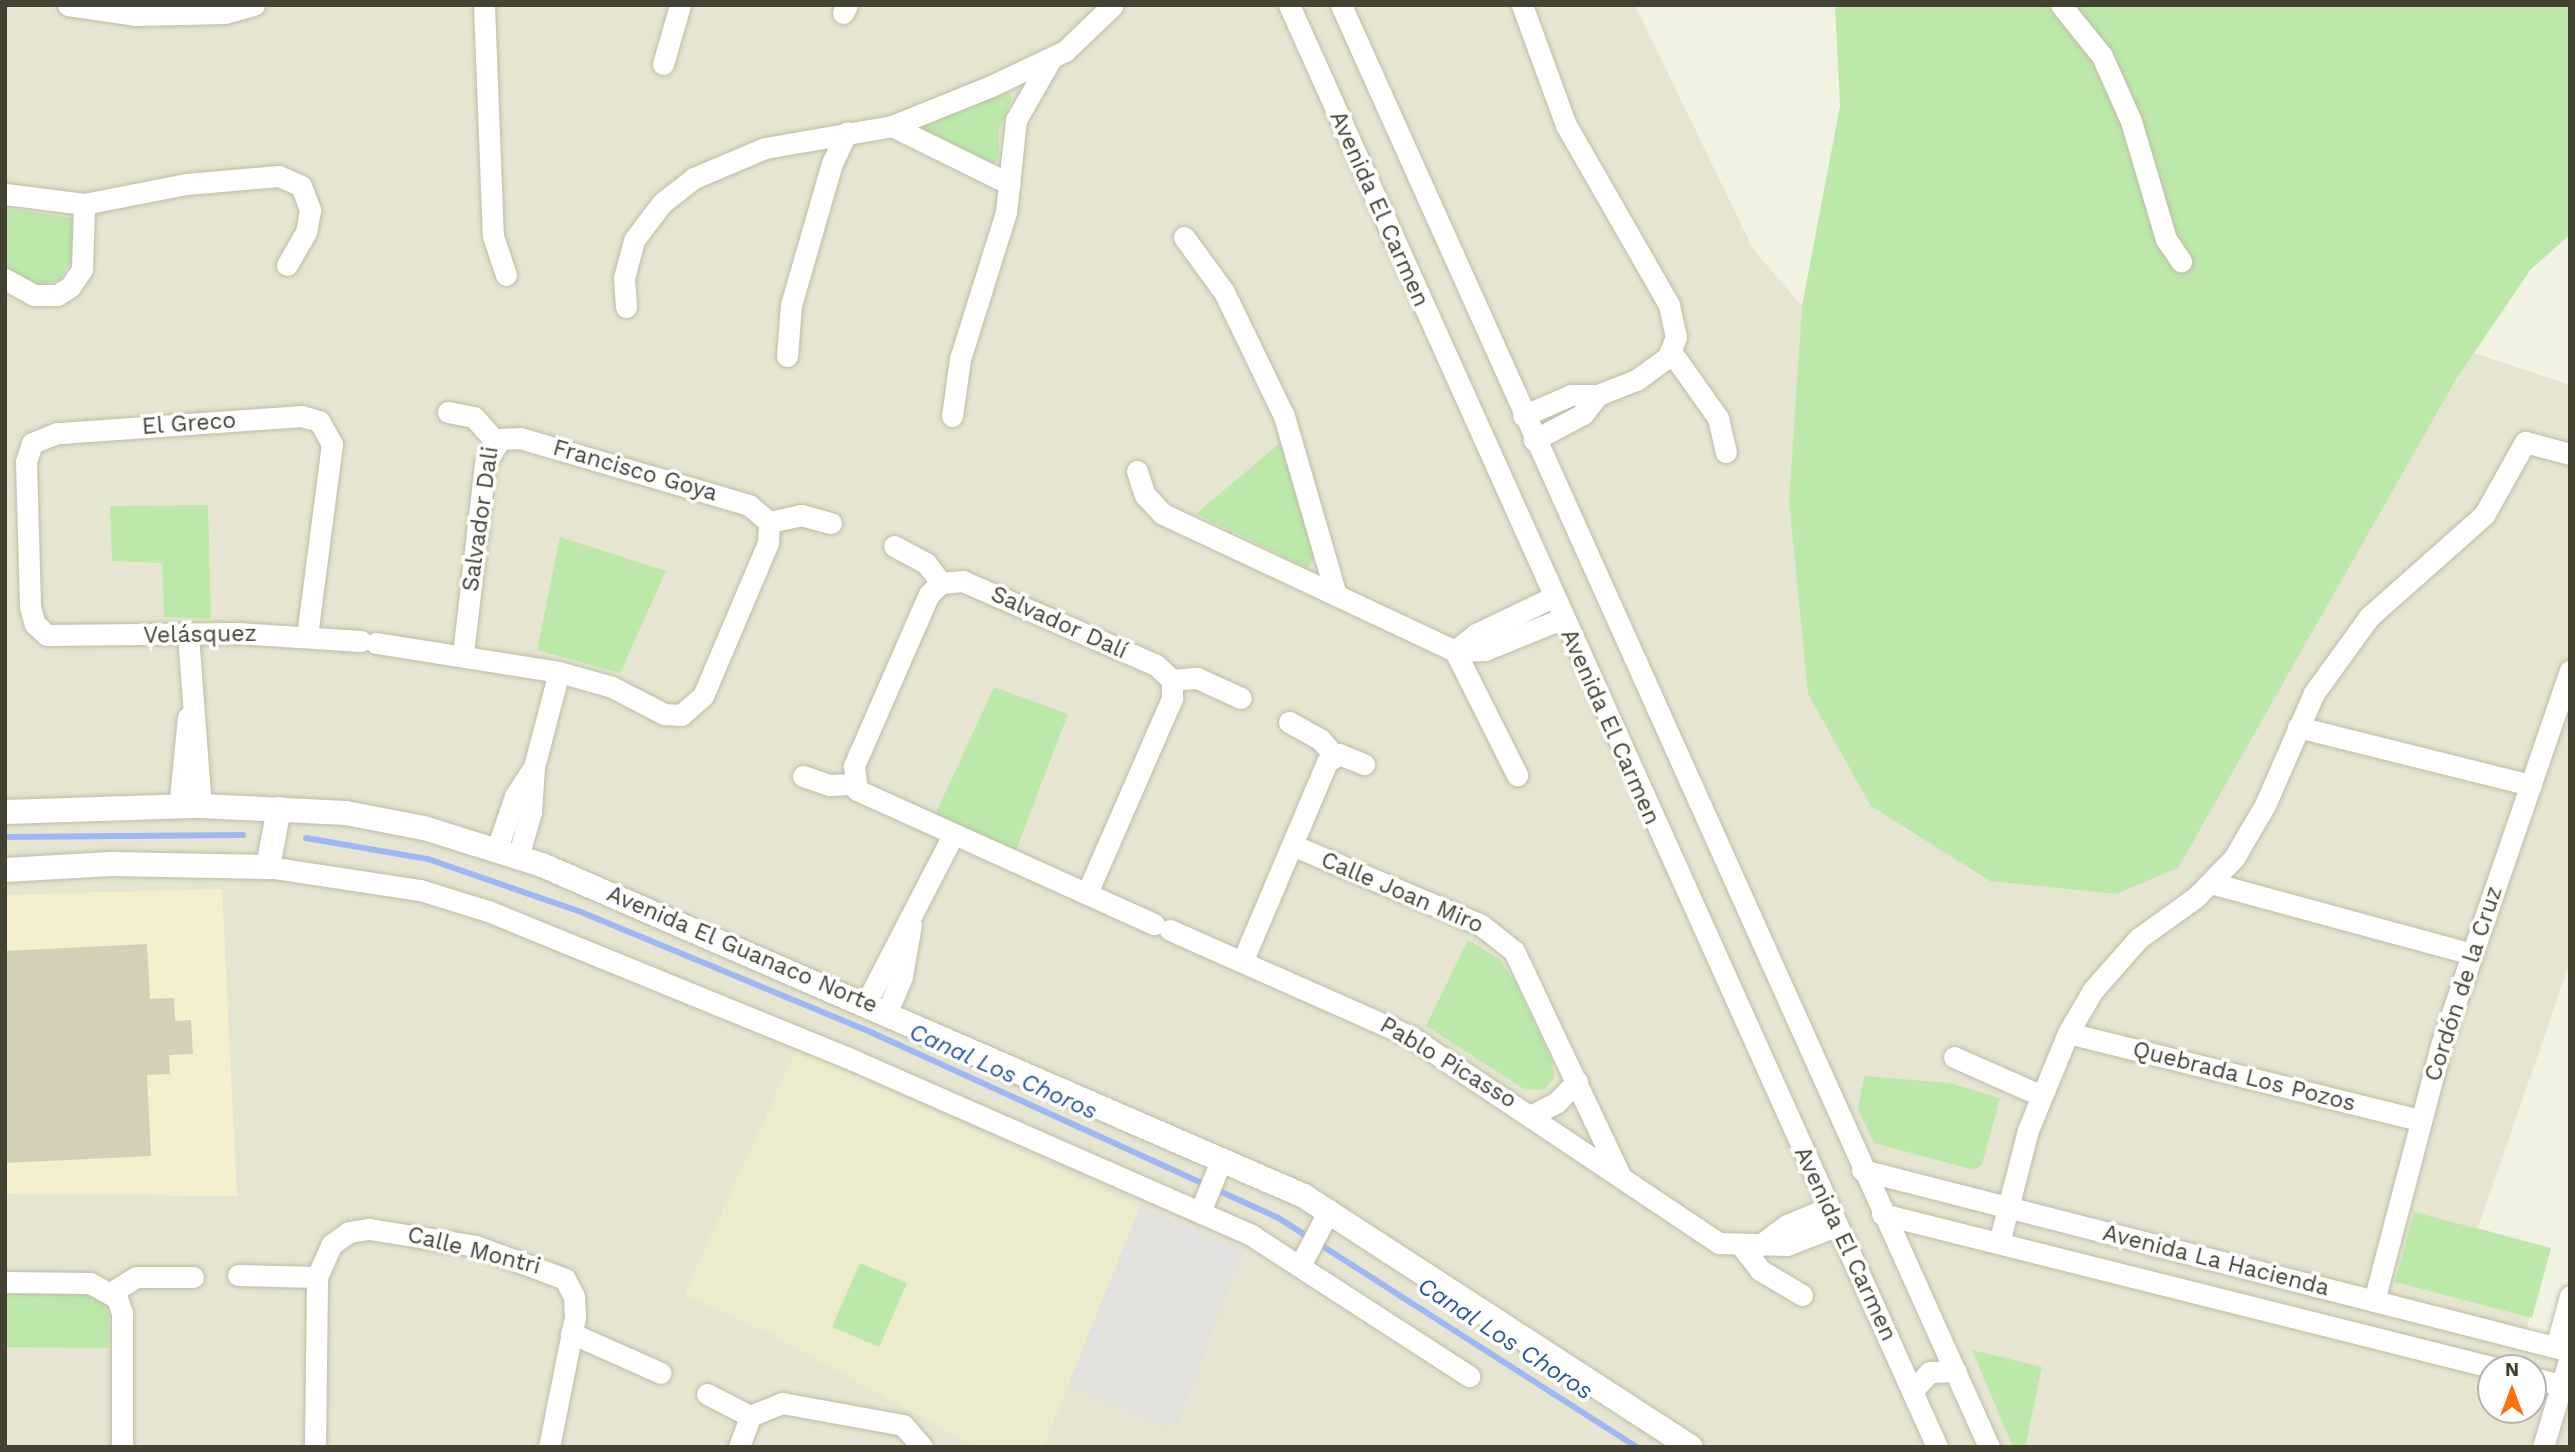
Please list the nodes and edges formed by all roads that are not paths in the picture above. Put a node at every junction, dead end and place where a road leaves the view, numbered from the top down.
1 (68, 5) edge
2 (254, 5) edge
3 (484, 5) edge
4 (680, 5) edge
5 (1113, 5) edge
6 (1289, 5) edge
7 (1341, 5) edge
8 (1522, 5) edge
9 (2061, 5) edge
10 (121, 10) edge
11 (1053, 57) junction
12 (663, 64) dead end
13 (892, 126) junction
14 (847, 132) junction
15 (1010, 184) junction
16 (5, 194) edge
17 (84, 204) junction
18 (1184, 237) dead end
19 (2181, 261) dead end
20 (287, 265) dead end
21 (506, 275) dead end
22 (5, 279) edge
23 (626, 307) dead end
24 (1672, 353) junction
25 (787, 356) dead end
26 (1598, 395) junction
27 (448, 412) dead end
28 (952, 416) dead end
29 (1523, 416) junction
30 (1534, 440) junction
31 (496, 442) junction
32 (1726, 452) dead end
33 (2570, 454) edge
34 (1138, 471) dead end
35 (769, 522) junction
36 (831, 523) dead end
37 (894, 547) dead end
38 (941, 583) junction
39 (1336, 595) junction
40 (1551, 598) junction
41 (1561, 619) junction
42 (40, 630) joint
43 (188, 635) junction
44 (307, 636) junction
45 (1455, 651) junction
46 (463, 655) junction
47 (2570, 671) edge
48 (559, 672) junction
49 (1172, 680) junction
50 (1241, 698) dead end
51 (1289, 722) dead end
52 (2298, 727) junction
53 (1334, 755) junction
54 (1364, 764) dead end
55 (1517, 775) dead end
56 (803, 776) dead end
57 (853, 784) junction
58 (2531, 785) junction
59 (190, 807) junction
60 (279, 809) junction
61 (5, 812) edge
62 (953, 835) junction
63 (1292, 845) junction
64 (508, 853) junction
65 (268, 867) junction
66 (5, 870) edge
67 (2211, 883) junction
68 (1087, 893) junction
69 (2473, 954) junction
70 (1243, 960) junction
71 (876, 1008) junction
72 (2068, 1033) junction
73 (1954, 1058) dead end
74 (1577, 1080) junction
75 (2042, 1096) junction
76 (1532, 1115) junction
77 (2420, 1120) junction
78 (1219, 1166) junction
79 (1862, 1171) junction
80 (1620, 1175) junction
81 (1202, 1206) junction
82 (2011, 1209) junction
83 (1882, 1214) junction
84 (1832, 1217) junction
85 (1326, 1218) junction
86 (1999, 1243) junction
87 (1751, 1247) junction
88 (1305, 1257) junction
89 (238, 1275) dead end
90 (193, 1276) dead end
91 (317, 1276) junction
92 (5, 1282) edge
93 (112, 1292) junction
94 (1802, 1295) dead end
95 (2570, 1296) edge
96 (2374, 1301) junction
97 (571, 1333) junction
98 (2565, 1352) edge
99 (2477, 1363) edge
100 (1956, 1371) junction
101 (661, 1373) dead end
102 (1469, 1376) dead end
103 (2547, 1381) edge
104 (2566, 1386) edge
105 (1912, 1391) junction
106 (707, 1394) dead end
107 (751, 1416) junction
108 (122, 1447) edge
109 (314, 1447) edge
110 (549, 1447) edge
111 (739, 1447) edge
112 (922, 1447) edge
113 (1691, 1447) edge
114 (1937, 1447) edge
115 (1989, 1447) edge
116 (2543, 1447) edge

1 - 10 street
2 - 10 street
3 - 21 street
4 - 12 street
5 - 11 street
6 - 40 street, Avenida El Carmen
7 - 29 street, Avenida El Carmen
8 - 24 street
9 - 19 street
11 - 13 street
11 - 15 street
13 - 14 street
13 - 15 street
14 - 23 street
14 - 25 street
15 - 28 street
16 - 17 street
17 - 20 street
17 - 22 street
18 - 39 street
24 - 26 street
24 - 32 street
26 - 29 street
26 - 30 street
27 - 31 street, Salvador Dali
29 - 30 street, Avenida El Carmen
30 - 79 street, Avenida El Carmen
31 - 35 street, Francisco Goya
31 - 46 street, Salvador Dali
33 - 52 street
34 - 39 street
35 - 36 street
35 - 48 street, Velásquez
37 - 38 street
38 - 49 street, Salvador Dalí
38 - 57 street
39 - 45 street
40 - 41 street, Avenida El Carmen
40 - 45 street
41 - 45 street
41 - 84 street, Avenida El Carmen
42 - 43 street, Velásquez
42 - 44 street, El Greco
43 - 44 street, Velásquez
43 - 59 street
44 - 46 street, Velásquez
45 - 55 street
46 - 48 street, Velásquez
47 - 58 street, Cordón de la Cruz
48 - 64 street
49 - 50 street
49 - 68 street
51 - 53 street
52 - 58 street
52 - 67 street
53 - 54 street
53 - 63 street, Calle Joan Miro
56 - 57 street
57 - 62 street, Pablo Picasso
58 - 69 street, Cordón de la Cruz
59 - 60 street, Avenida El Guanaco Norte
59 - 61 street, Avenida El Guanaco Norte
60 - 64 street, Avenida El Guanaco Norte
60 - 65 street
62 - 68 street, Pablo Picasso
62 - 71 street
63 - 70 street, Calle Joan Miro
63 - 74 street, Calle Joan Miro
64 - 71 street, Avenida El Guanaco Norte
65 - 66 street
65 - 81 street
67 - 69 street
67 - 72 street
68 - 70 street, Pablo Picasso
69 - 77 street, Cordón de la Cruz
70 - 76 street, Pablo Picasso
71 - 78 street, Avenida El Guanaco Norte
72 - 75 street
72 - 77 street, Quebrada Los Pozos
73 - 75 street
74 - 76 street
74 - 80 street
75 - 82 street
76 - 80 street, Pablo Picasso
77 - 96 street, Cordón de la Cruz
78 - 81 street
78 - 85 street, Avenida El Guanaco Norte
79 - 82 street, Avenida La Hacienda
79 - 83 street, Avenida El Carmen
80 - 87 street, Pablo Picasso
81 - 88 street
82 - 86 street
82 - 96 street, Avenida La Hacienda
83 - 86 street, Avenida La Hacienda
83 - 100 street, Avenida El Carmen
84 - 87 street
84 - 105 street, Avenida El Carmen
85 - 88 street
85 - 113 street, Avenida El Guanaco Norte
86 - 99 street, Avenida La Hacienda
87 - 94 street
88 - 102 street
89 - 91 street
90 - 93 street
91 - 97 street, Calle Montri
91 - 109 street, Calle Montri
92 - 93 street
93 - 108 street
95 - 98 street
96 - 98 street, Avenida La Hacienda
97 - 101 street
97 - 110 street, Calle Montri
98 - 104 street
100 - 105 street
100 - 115 street, Avenida El Carmen
103 - 104 street
104 - 116 street
105 - 114 street, Avenida El Carmen
106 - 107 street
107 - 111 street
107 - 112 street

